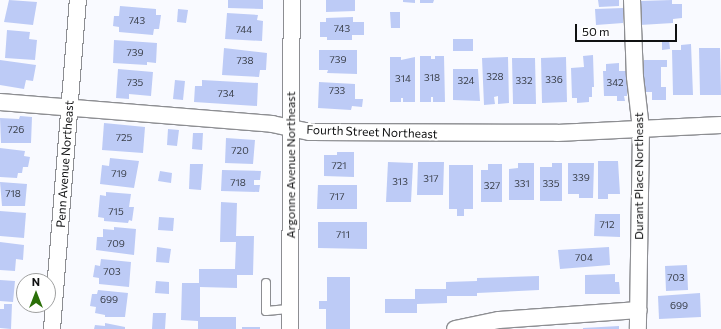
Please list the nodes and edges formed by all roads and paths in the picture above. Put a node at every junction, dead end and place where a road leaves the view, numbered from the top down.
1 (78, 0) edge
2 (292, 0) edge
3 (632, 0) edge
4 (0, 102) edge
5 (70, 108) junction
6 (721, 125) edge
7 (292, 128) junction
8 (641, 129) junction
9 (266, 283) dead end
10 (291, 309) junction
11 (639, 310) junction
12 (499, 324) edge
13 (52, 329) edge
14 (290, 329) edge
15 (454, 329) edge
16 (638, 329) edge

1 - 5 street, Penn Avenue Northeast
2 - 7 street, Argonne Avenue Northeast
3 - 8 street, Durant Place Northeast
4 - 5 street, Fourth Street Northeast
5 - 7 street, Fourth Street Northeast
5 - 13 street, Penn Avenue Northeast
6 - 8 street, Fourth Street Northeast
7 - 8 street, Fourth Street Northeast
7 - 10 street, Argonne Avenue Northeast
8 - 11 street, Durant Place Northeast
9 - 10 lane
10 - 14 street, Argonne Avenue Northeast
11 - 12 street
11 - 16 street, Durant Place Northeast
12 - 15 street

